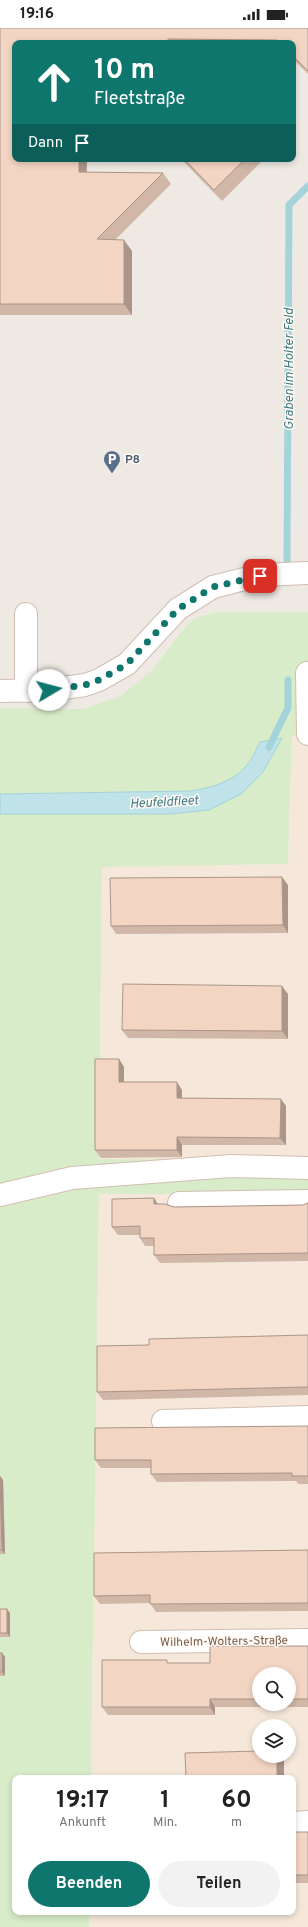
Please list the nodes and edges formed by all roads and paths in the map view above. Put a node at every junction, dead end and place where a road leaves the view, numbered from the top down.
1 (308, 573) edge
2 (26, 614) dead end
3 (307, 675) edge
4 (0, 691) edge
5 (26, 691) junction
6 (308, 734) edge
7 (308, 1168) edge
8 (0, 1195) edge
9 (308, 1201) edge
10 (179, 1203) dead end
11 (308, 1417) edge
12 (163, 1421) dead end
13 (308, 1640) edge
14 (141, 1642) dead end
15 (308, 1822) edge
16 (296, 1823) edge

1 - 5 lane
2 - 5 lane
3 - 6 lane
4 - 5 lane
7 - 8 lane
9 - 10 lane
11 - 12 lane
13 - 14 lane, Wilhelm-Wolters-Straße
15 - 16 lane

